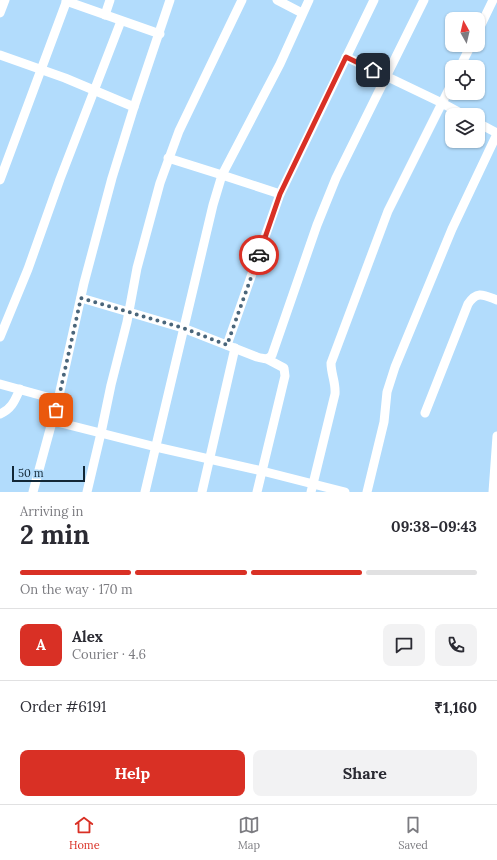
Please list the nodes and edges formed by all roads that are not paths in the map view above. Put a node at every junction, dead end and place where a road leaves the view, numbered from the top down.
1 (5, 0) edge
2 (67, 0) edge
3 (110, 0) edge
4 (170, 0) edge
5 (242, 0) edge
6 (277, 0) edge
7 (309, 0) edge
8 (374, 0) edge
9 (424, 0) edge
10 (493, 0) edge
11 (0, 13) edge
12 (302, 13) junction
13 (105, 15) junction
14 (485, 17) edge
15 (121, 21) junction
16 (160, 34) junction
17 (0, 56) edge
18 (346, 57) junction
19 (41, 69) junction
20 (387, 77) junction
21 (94, 90) junction
22 (445, 97) edge
23 (442, 103) junction
24 (134, 107) junction
25 (451, 108) edge
26 (485, 127) edge
27 (497, 133) edge
28 (168, 158) junction
29 (222, 175) junction
30 (0, 180) edge
31 (280, 194) junction
32 (81, 298) junction
33 (497, 300) edge
34 (129, 312) junction
35 (183, 328) junction
36 (0, 337) edge
37 (231, 347) junction
38 (267, 359) junction
39 (0, 384) edge
40 (20, 389) junction
41 (58, 400) junction
42 (425, 413) dead end
43 (0, 414) edge
44 (53, 420) junction
45 (102, 433) junction
46 (497, 436) edge
47 (156, 447) junction
48 (209, 459) junction
49 (262, 471) junction
50 (495, 486) edge
51 (312, 488) edge
52 (33, 492) edge
53 (87, 492) edge
54 (145, 492) edge
55 (202, 492) edge
56 (257, 492) edge
57 (345, 492) edge
58 (367, 492) edge

1 - 11 street
2 - 13 street
2 - 19 street
3 - 13 street
4 - 16 street
5 - 28 street
6 - 12 street
7 - 12 street
8 - 18 street
9 - 20 street
10 - 14 street
12 - 29 street
13 - 15 street
15 - 16 street
15 - 21 street
16 - 24 street
17 - 19 street
18 - 20 street
18 - 31 street
19 - 21 street
19 - 30 street
20 - 23 street
20 - 38 street
21 - 24 street
21 - 36 street
22 - 23 street
23 - 25 street
23 - 51 street
24 - 32 street
26 - 27 street
27 - 58 street
28 - 29 street
28 - 34 street
29 - 31 street
29 - 35 street
31 - 37 street
32 - 34 street
32 - 41 street
33 - 42 street
34 - 35 street
34 - 45 street
35 - 37 street
35 - 47 street
37 - 38 street
37 - 48 street
38 - 49 street
39 - 40 street
40 - 41 street
40 - 43 street
41 - 44 street
44 - 45 street
44 - 52 street
45 - 47 street
45 - 53 street
46 - 50 street
47 - 48 street
47 - 54 street
48 - 49 street
48 - 55 street
49 - 51 street
49 - 56 street
51 - 57 street

